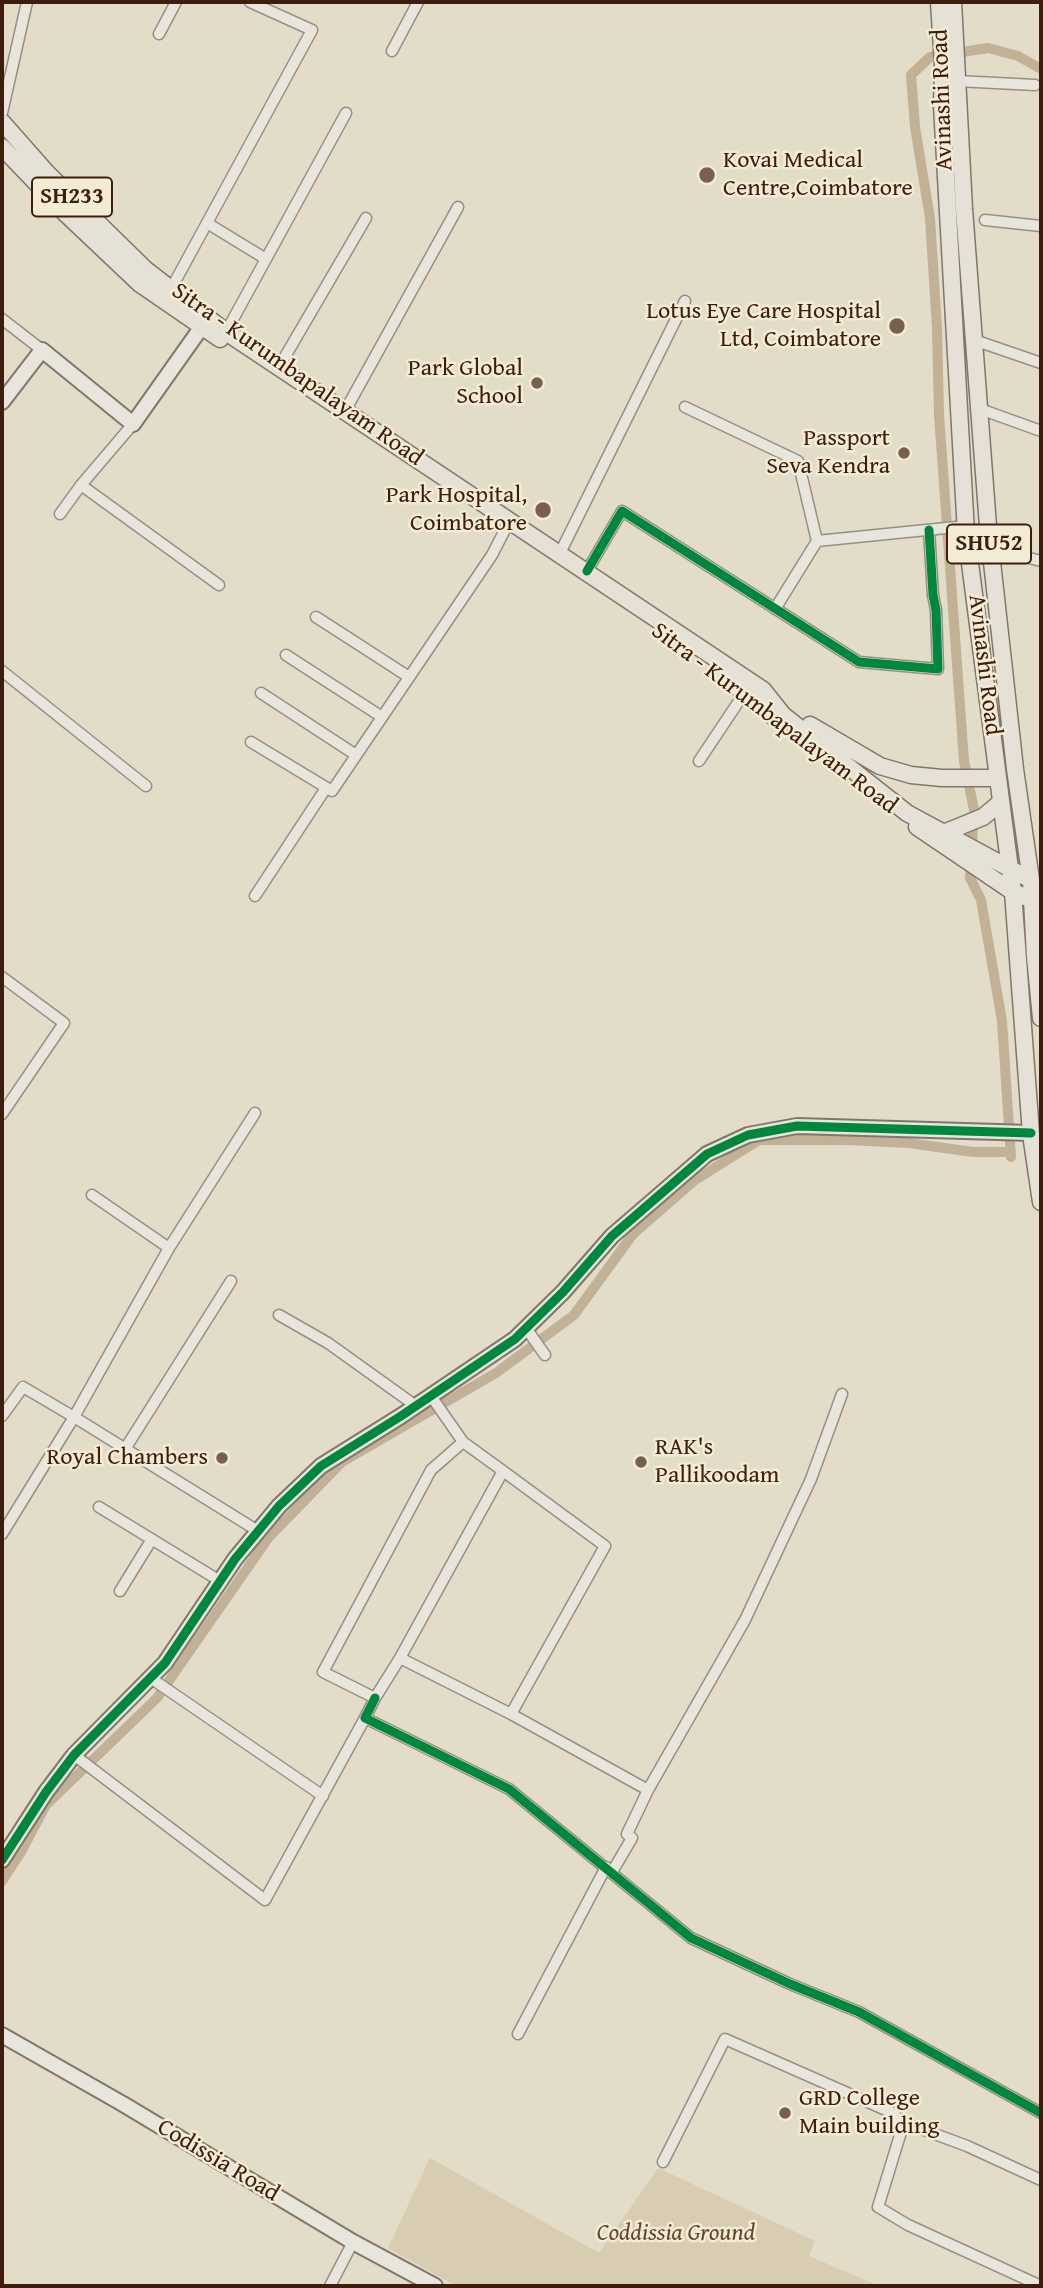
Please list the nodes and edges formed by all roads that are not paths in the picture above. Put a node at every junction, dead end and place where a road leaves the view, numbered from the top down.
1 (27, 2) edge
2 (176, 2) edge
3 (250, 2) edge
4 (418, 2) edge
5 (939, 2) edge
6 (953, 2) edge
7 (948, 32) junction
8 (159, 34) dead end
9 (392, 51) dead end
10 (952, 72) junction
11 (1035, 85) dead end
12 (2, 113) edge
13 (346, 113) dead end
14 (2, 122) edge
15 (2, 147) edge
16 (458, 207) dead end
17 (366, 218) dead end
18 (985, 220) dead end
19 (207, 223) junction
20 (1041, 226) edge
21 (267, 259) junction
22 (171, 289) junction
23 (685, 301) dead end
24 (2, 319) edge
25 (204, 322) junction
26 (226, 332) junction
27 (974, 340) junction
28 (43, 350) junction
29 (1041, 363) edge
30 (279, 367) junction
31 (2, 402) edge
32 (685, 407) dead end
33 (980, 409) junction
34 (345, 411) junction
35 (133, 424) junction
36 (1041, 431) edge
37 (81, 485) junction
38 (60, 514) dead end
39 (507, 524) junction
40 (966, 528) junction
41 (930, 530) junction
42 (988, 531) junction
43 (817, 541) junction
44 (989, 548) junction
45 (560, 553) junction
46 (1041, 561) edge
47 (587, 571) junction
48 (219, 585) dead end
49 (775, 609) junction
50 (316, 617) dead end
51 (286, 655) dead end
52 (2, 671) edge
53 (409, 677) junction
54 (754, 692) junction
55 (261, 693) dead end
56 (382, 717) junction
57 (251, 741) dead end
58 (356, 755) junction
59 (699, 761) dead end
60 (993, 778) junction
61 (146, 786) dead end
62 (326, 788) junction
63 (1001, 802) junction
64 (949, 834) junction
65 (1009, 869) junction
66 (1036, 882) edge
67 (1013, 892) junction
68 (255, 896) dead end
69 (1037, 902) edge
70 (2, 977) edge
71 (1041, 1002) edge
72 (1041, 1018) edge
73 (255, 1112) dead end
74 (2, 1114) edge
75 (1023, 1133) junction
76 (92, 1195) dead end
77 (1041, 1202) edge
78 (169, 1248) junction
79 (231, 1281) dead end
80 (279, 1315) dead end
81 (529, 1333) junction
82 (543, 1352) dead end
83 (842, 1394) dead end
84 (431, 1398) junction
85 (416, 1406) junction
86 (2, 1416) edge
87 (74, 1417) junction
88 (463, 1442) junction
89 (125, 1449) junction
90 (503, 1471) junction
91 (99, 1507) dead end
92 (258, 1531) junction
93 (2, 1534) edge
94 (152, 1539) junction
95 (220, 1581) junction
96 (120, 1591) dead end
97 (400, 1658) junction
98 (155, 1681) junction
99 (375, 1698) junction
100 (511, 1714) junction
101 (365, 1718) junction
102 (77, 1757) junction
103 (648, 1790) junction
104 (323, 1796) junction
105 (2, 1860) edge
106 (609, 1870) junction
107 (518, 2034) dead end
108 (2, 2035) edge
109 (1041, 2113) edge
110 (897, 2120) junction
111 (663, 2162) dead end
112 (1041, 2180) edge
113 (353, 2242) junction
114 (330, 2286) edge
115 (435, 2286) edge
116 (1041, 2286) edge

1 - 12 street
2 - 8 street
3 - 19 street
4 - 9 street
5 - 7 main road, Avinashi Road / SHU52
6 - 7 main road, Avinashi Road / SHU52
7 - 10 main road, Avinashi Road / SHU52
10 - 11 street
10 - 27 main road, Avinashi Road / SHU52
10 - 40 main road, Avinashi Road / SHU52
13 - 21 street
14 - 22 main road, Sitra - Kurumbapalayam Road / SH233
15 - 25 main road
16 - 34 street
17 - 30 street
18 - 20 street
19 - 21 street
19 - 22 street
21 - 26 street
22 - 25 main road, Sitra - Kurumbapalayam Road / SH233
23 - 45 street
24 - 28 street
25 - 26 main road, Sitra - Kurumbapalayam Road / SH233
25 - 35 street
25 - 39 main road, Sitra - Kurumbapalayam Road / SH233
26 - 30 main road, Sitra - Kurumbapalayam Road / SH233
27 - 29 street
27 - 33 main road, Avinashi Road / SHU52
28 - 31 street
28 - 35 street
30 - 34 main road, Sitra - Kurumbapalayam Road / SH233
32 - 43 street
33 - 36 street
33 - 42 main road, Avinashi Road / SHU52
34 - 39 main road, Sitra - Kurumbapalayam Road / SH233
35 - 37 street
37 - 38 street
37 - 48 street
39 - 45 main road, Sitra - Kurumbapalayam Road / SH233
39 - 53 street
39 - 54 main road, Sitra - Kurumbapalayam Road / SH233
40 - 41 street
40 - 42 main road
40 - 60 main road, Avinashi Road / SHU52
41 - 43 street
41 - 49 street
42 - 44 main road, Avinashi Road / SHU52
43 - 49 street
44 - 46 street
44 - 66 main road, Avinashi Road / SHU52
45 - 47 main road, Sitra - Kurumbapalayam Road / SH233
47 - 49 street
47 - 54 main road, Sitra - Kurumbapalayam Road / SH233
50 - 53 street
51 - 56 street
52 - 61 street
53 - 56 street
54 - 59 street
54 - 60 main road
54 - 64 main road, Sitra - Kurumbapalayam Road / SH233
54 - 67 main road, Sitra - Kurumbapalayam Road / SH233
55 - 58 street
56 - 58 street
57 - 62 street
58 - 62 street
60 - 63 main road, Avinashi Road / SHU52
62 - 68 street
63 - 64 main road
63 - 65 main road, Avinashi Road / SHU52
64 - 65 main road, Sitra - Kurumbapalayam Road / SH233
65 - 66 main road, Sitra - Kurumbapalayam Road / SH233
65 - 67 main road, Avinashi Road / SHU52
66 - 69 main road, Avinashi Road / SHU52
67 - 69 main road, Sitra - Kurumbapalayam Road / SH233
67 - 75 main road, Avinashi Road / SHU52
69 - 71 main road, Avinashi Road / SHU52
70 - 74 street
71 - 72 main road, Avinashi Road / SHU52
73 - 78 street
75 - 77 main road, Avinashi Road / SHU52
75 - 81 street
76 - 78 street
78 - 87 street
79 - 89 street
80 - 85 street
81 - 82 street
81 - 84 street
83 - 103 street
84 - 85 street
84 - 88 street
85 - 92 street
86 - 87 street
87 - 89 street
87 - 93 street
88 - 90 street
88 - 99 street
89 - 92 street
90 - 97 street
90 - 100 street
91 - 94 street
92 - 95 street
94 - 95 street
94 - 96 street
95 - 98 street
97 - 99 street
97 - 100 street
98 - 102 street
98 - 104 street
99 - 101 street
100 - 103 street
101 - 104 street
101 - 106 street
102 - 104 street
102 - 105 street
103 - 106 street
106 - 107 street
106 - 109 street
108 - 113 street, Codissia Road
110 - 111 street
110 - 112 street
110 - 116 street
113 - 114 street
113 - 115 street, Codissia Road

